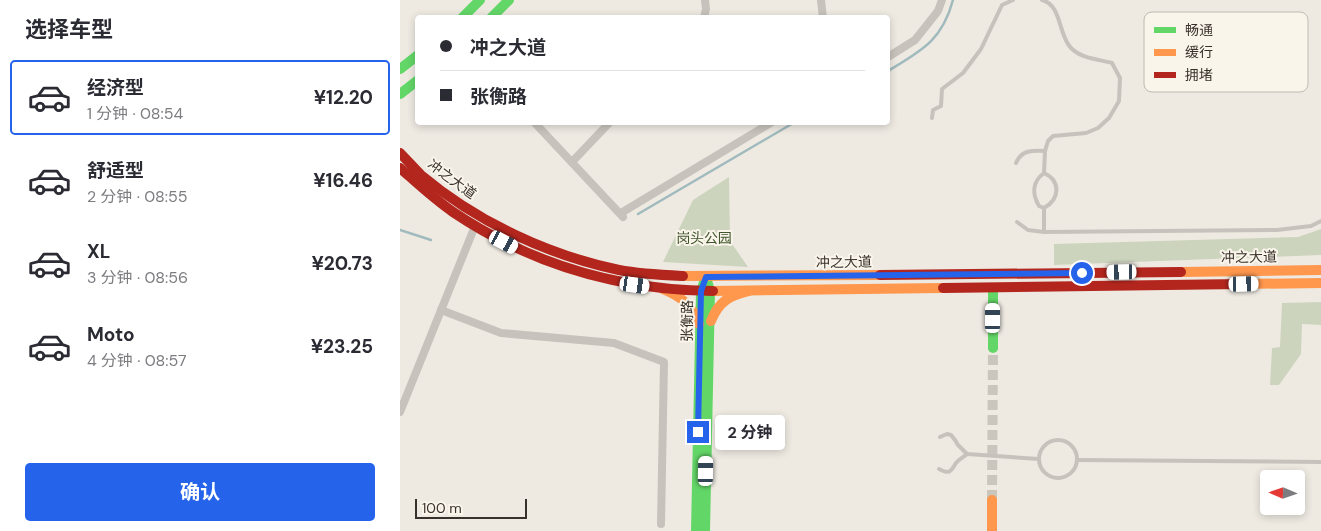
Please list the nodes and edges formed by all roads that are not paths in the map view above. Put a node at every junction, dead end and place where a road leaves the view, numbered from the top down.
1 (480, 0) edge
2 (509, 0) edge
3 (705, 0) edge
4 (821, 0) edge
5 (942, 0) edge
6 (1013, 0) edge
7 (1042, 0) edge
8 (1048, 1) edge
9 (465, 15) edge
10 (494, 15) edge
11 (705, 15) edge
12 (823, 15) edge
13 (890, 55) edge
14 (415, 57) edge
15 (400, 69) edge
16 (415, 82) edge
17 (400, 94) edge
18 (932, 118) dead end
19 (537, 125) edge
20 (607, 125) edge
21 (767, 125) edge
22 (1045, 150) junction
23 (400, 153) edge
24 (572, 162) junction
25 (1016, 163) dead end
26 (400, 168) edge
27 (1044, 173) junction
28 (1044, 208) junction
29 (1321, 221) edge
30 (1017, 222) dead end
31 (475, 226) junction
32 (1044, 232) junction
33 (1321, 270) edge
34 (706, 277) junction
35 (1321, 283) edge
36 (993, 288) junction
37 (663, 289) junction
38 (705, 291) junction
39 (749, 291) junction
40 (441, 310) junction
41 (704, 332) junction
42 (993, 348) tunnel mouth
43 (400, 412) edge
44 (940, 437) dead end
45 (967, 454) junction
46 (1039, 459) junction
47 (1077, 460) junction
48 (1321, 462) edge
49 (939, 469) dead end
50 (992, 500) tunnel mouth
51 (661, 524) dead end
52 (696, 531) edge
53 (705, 531) edge
54 (992, 531) edge

1 - 9 main road
2 - 10 main road
3 - 11 street
4 - 12 street
5 - 13 street
6 - 18 lane
7 - 8 lane
8 - 22 lane
14 - 15 main road
16 - 17 main road
19 - 24 street
20 - 24 street
21 - 24 street
22 - 25 lane
22 - 27 lane
23 - 34 main road, 冲之大道
26 - 31 main road, 冲之大道
27 - 28 lane
27 - 28 lane
28 - 32 lane
29 - 32 lane
30 - 32 lane
31 - 37 main road, 冲之大道
31 - 40 street
33 - 34 main road, 冲之大道
34 - 38 main road, 张衡路
35 - 36 main road, 冲之大道
36 - 39 main road, 冲之大道
36 - 42 main road
37 - 38 main road, 冲之大道
37 - 41 main road
38 - 39 main road, 冲之大道
38 - 41 main road, 张衡路
39 - 41 main road
40 - 43 street
40 - 51 street
41 - 52 main road, 张衡路
41 - 53 main road, 张衡路
44 - 45 lane
45 - 46 lane
45 - 49 lane
46 - 47 lane
46 - 47 lane
47 - 48 lane
50 - 54 main road

